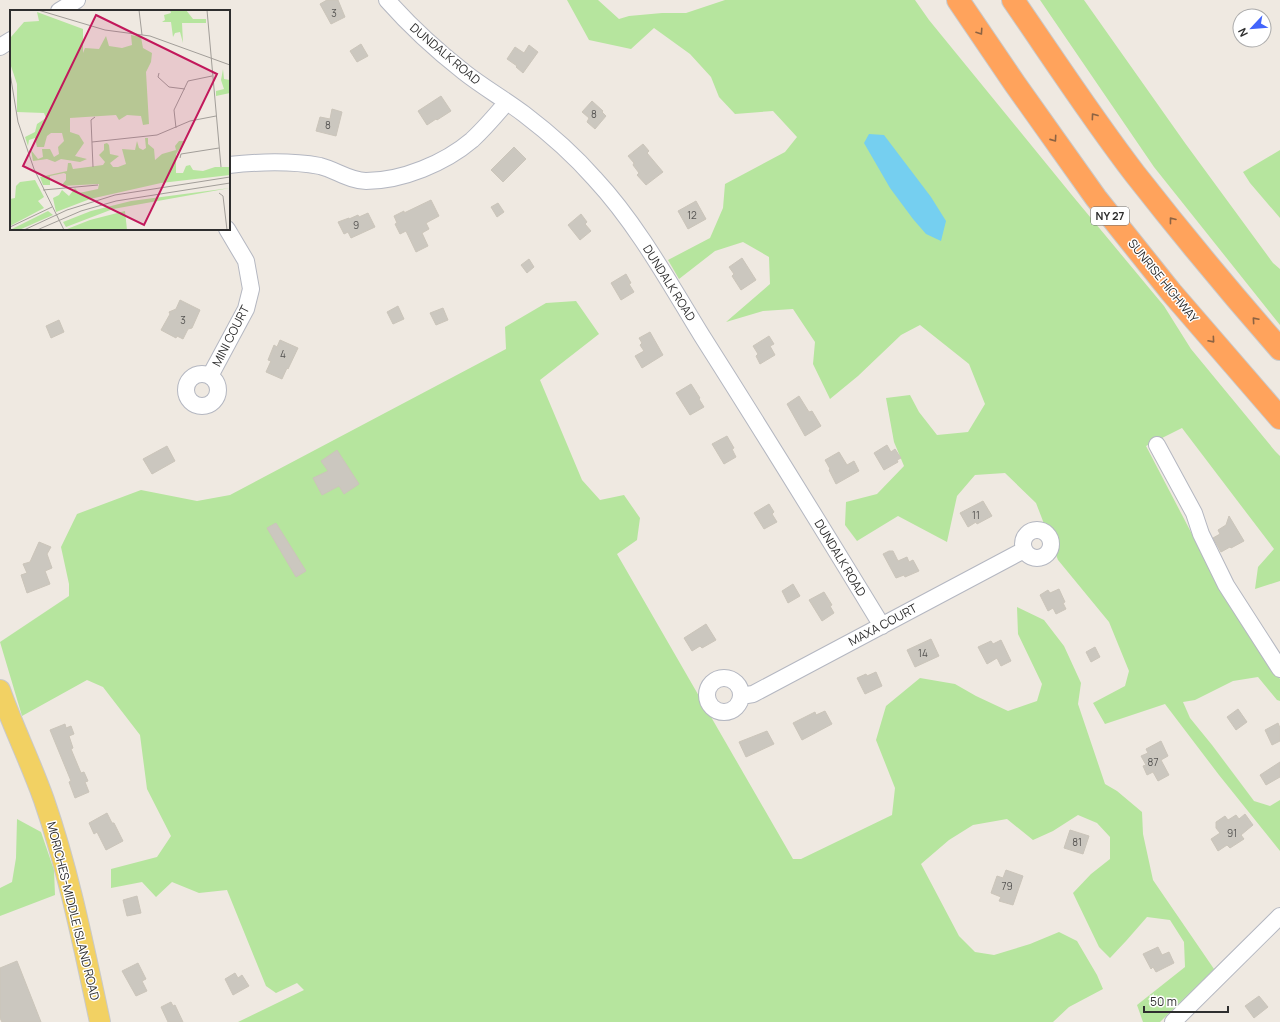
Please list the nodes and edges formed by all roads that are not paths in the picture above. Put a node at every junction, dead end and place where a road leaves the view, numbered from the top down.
1 (77, 0) edge
2 (387, 0) edge
3 (958, 0) edge
4 (1013, 0) edge
5 (61, 10) edge
6 (10, 41) edge
7 (0, 47) edge
8 (507, 102) junction
9 (230, 165) edge
10 (228, 230) edge
11 (1280, 350) edge
12 (210, 376) dead end
13 (1280, 418) edge
14 (1158, 445) dead end
15 (1024, 550) dead end
16 (882, 626) junction
17 (1280, 669) edge
18 (0, 690) edge
19 (741, 696) dead end
20 (1280, 916) edge
21 (100, 1022) edge
22 (1173, 1022) edge

1 - 5 street
2 - 8 street, DUNDALK ROAD
3 -> 13 highway, SUNRISE HIGHWAY / NY 27
11 -> 4 highway
6 - 7 street
8 - 9 street
8 - 16 street, DUNDALK ROAD
10 - 12 street, MINI COURT
14 - 17 street
15 - 16 street, MAXA COURT
16 - 19 street, MAXA COURT
18 - 21 main road, MORICHES-MIDDLE ISLAND ROAD
20 - 22 street

